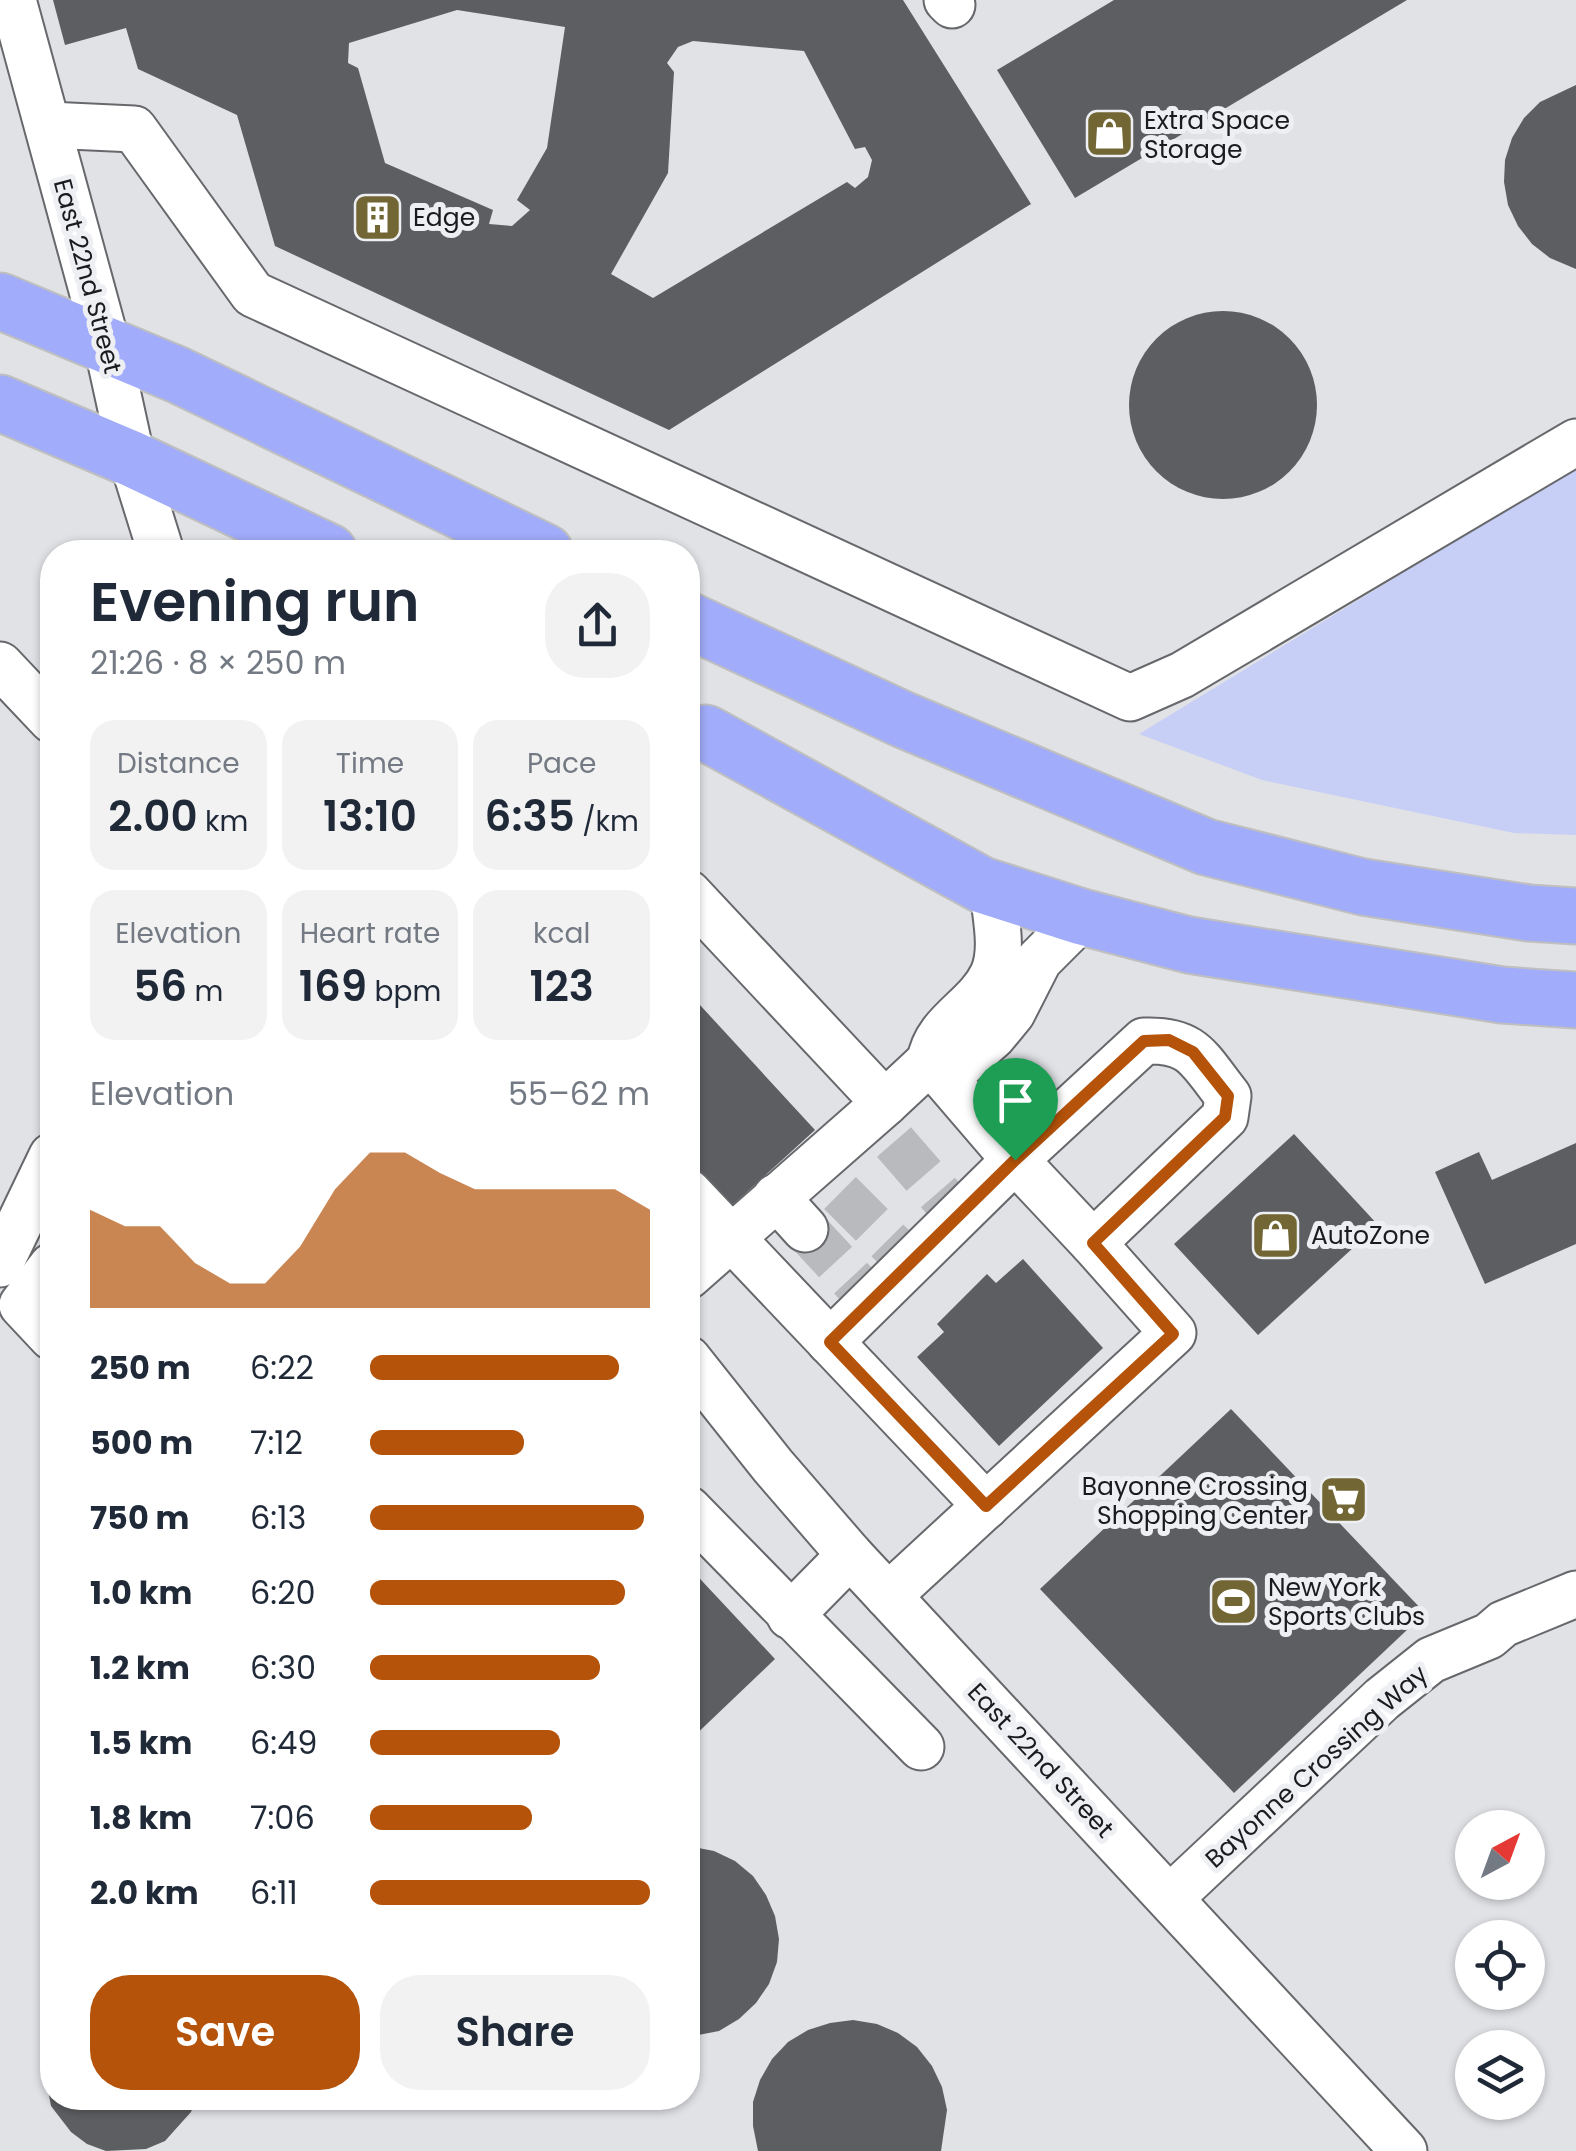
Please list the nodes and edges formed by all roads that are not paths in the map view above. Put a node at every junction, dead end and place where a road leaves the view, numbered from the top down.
1 (12, 0) edge
2 (48, 126) junction
3 (0, 301) edge
4 (107, 345) junction
5 (0, 403) edge
6 (1576, 442) edge
7 (132, 460) junction
8 (157, 540) edge
9 (303, 540) edge
10 (519, 540) edge
11 (700, 626) edge
12 (22, 680) edge
13 (40, 704) edge
14 (700, 729) edge
15 (700, 730) edge
16 (993, 889) junction
17 (700, 908) edge
18 (1576, 916) edge
19 (1082, 917) junction
20 (1339, 968) junction
21 (1576, 1000) edge
22 (930, 1062) junction
23 (883, 1120) junction
24 (1015, 1160) junction
25 (40, 1181) edge
26 (700, 1205) edge
27 (730, 1237) junction
28 (1093, 1243) junction
29 (0, 1264) edge
30 (700, 1265) edge
31 (40, 1282) edge
32 (40, 1325) edge
33 (830, 1342) junction
34 (700, 1374) edge
35 (986, 1506) junction
36 (700, 1522) edge
37 (850, 1555) junction
38 (1576, 1594) edge
39 (888, 1596) junction
40 (790, 1616) junction
41 (920, 1747) dead end
42 (1170, 1898) junction
43 (1404, 2151) edge

1 - 2 street, East 22nd Street
2 - 4 street, East 22nd Street
2 - 6 street
3 - 4 highway
4 - 7 street, East 22nd Street
4 - 10 highway
5 - 7 highway
7 - 8 street, East 22nd Street
7 - 9 highway
11 - 18 highway
12 - 13 street
14 - 20 highway
15 - 16 highway
16 - 19 highway
16 - 22 street
17 - 23 street
19 - 20 highway
19 - 22 street
20 - 21 highway
22 - 23 street
22 - 24 street
23 - 27 street
24 - 28 street
24 - 28 street
24 - 33 street
25 - 29 street
26 - 27 street
27 - 30 street
27 - 33 street
28 - 35 street
31 - 32 street
33 - 35 street
34 - 37 street, East 22nd Street
35 - 39 street
36 - 40 street
37 - 39 street, East 22nd Street
37 - 40 street
38 - 42 street, Bayonne Crossing Way
39 - 42 street, East 22nd Street
40 - 41 street
42 - 43 street, East 22nd Street

